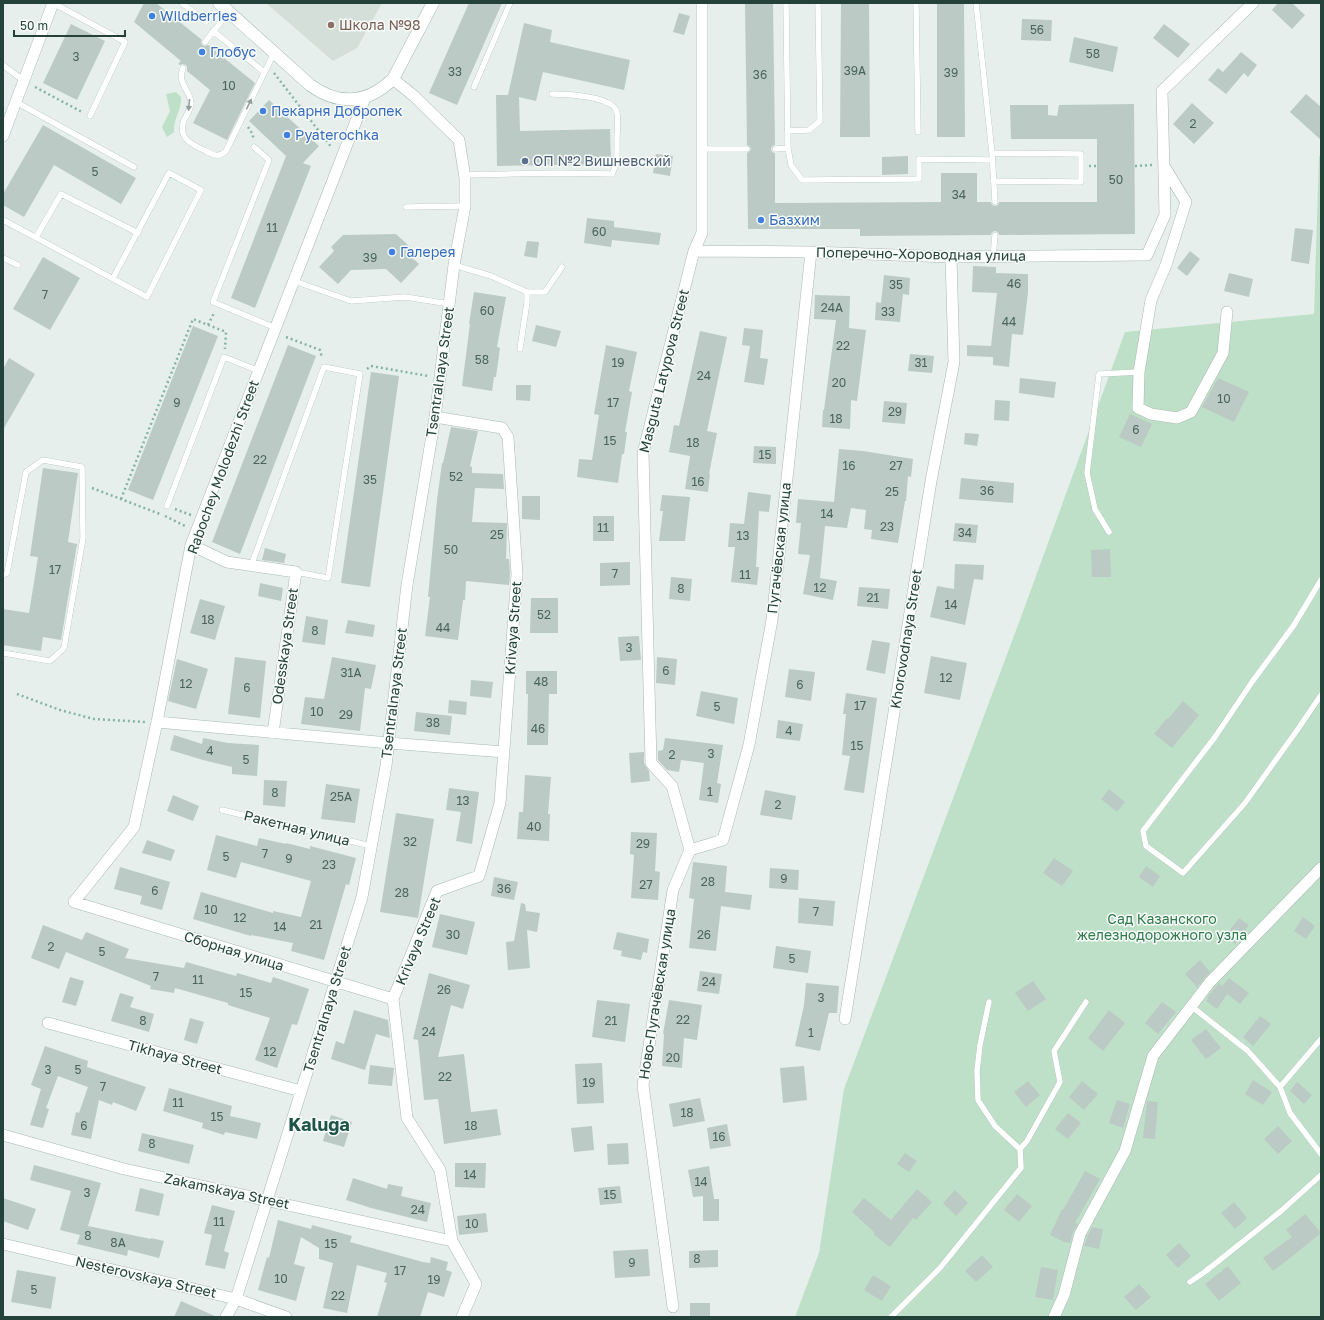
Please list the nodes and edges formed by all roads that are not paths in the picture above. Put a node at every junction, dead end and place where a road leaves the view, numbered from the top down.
1 (54, 3) edge
2 (182, 3) edge
3 (219, 3) edge
4 (434, 3) edge
5 (510, 3) edge
6 (702, 3) edge
7 (786, 3) edge
8 (818, 3) edge
9 (916, 3) edge
10 (976, 3) edge
11 (1253, 3) edge
12 (229, 12) junction
13 (206, 22) dead end
14 (214, 31) junction
15 (205, 42) dead end
16 (274, 53) junction
17 (3, 65) edge
18 (183, 68) dead end
19 (264, 72) junction
20 (393, 79) junction
21 (24, 81) junction
22 (474, 87) dead end
23 (552, 94) dead end
24 (365, 98) junction
25 (16, 102) junction
26 (90, 116) road end
27 (788, 131) junction
28 (918, 132) dead end
29 (3, 136) edge
30 (254, 147) road end
31 (775, 148) dead end
32 (788, 148) junction
33 (702, 149) junction
34 (747, 149) dead end
35 (992, 153) junction
36 (992, 160) junction
37 (1164, 165) junction
38 (134, 167) dead end
39 (465, 175) junction
40 (994, 181) junction
41 (995, 202) dead end
42 (466, 206) junction
43 (406, 207) dead end
44 (3, 220) edge
45 (138, 233) junction
46 (995, 235) dead end
47 (36, 237) junction
48 (694, 251) junction
49 (811, 252) junction
50 (951, 257) junction
51 (994, 257) junction
52 (3, 258) edge
53 (18, 265) dead end
54 (454, 266) junction
55 (562, 267) dead end
56 (113, 278) junction
57 (294, 281) junction
58 (526, 292) junction
59 (450, 304) junction
60 (1228, 312) dead end
61 (275, 330) junction
62 (520, 349) dead end
63 (259, 371) junction
64 (1139, 372) junction
65 (435, 417) junction
66 (167, 506) road end
67 (1109, 532) dead end
68 (191, 545) junction
69 (251, 566) junction
70 (296, 572) junction
71 (3, 575) edge
72 (1321, 580) edge
73 (3, 653) edge
74 (1321, 695) edge
75 (157, 722) junction
76 (273, 733) junction
77 (389, 743) junction
78 (504, 752) junction
79 (222, 810) dead end
80 (371, 846) junction
81 (690, 850) junction
82 (1321, 868) edge
83 (74, 902) joint
84 (335, 982) junction
85 (393, 999) junction
86 (989, 1002) dead end
87 (1086, 1002) dead end
88 (1191, 1006) junction
89 (845, 1019) dead end
90 (48, 1023) dead end
91 (1321, 1039) edge
92 (1280, 1087) junction
93 (301, 1091) junction
94 (3, 1135) edge
95 (1020, 1149) junction
96 (1321, 1154) edge
97 (1321, 1174) edge
98 (267, 1200) junction
99 (452, 1241) junction
100 (3, 1244) edge
101 (1190, 1282) dead end
102 (236, 1298) junction
103 (673, 1307) dead end
104 (226, 1317) edge
105 (286, 1317) edge
106 (462, 1317) edge
107 (891, 1317) edge
108 (1054, 1317) edge

1 - 21 street
1 - 26 lane
2 - 13 lane
3 - 12 street
4 - 20 street
5 - 22 lane
6 - 33 street, Masguta Latypova Street
7 - 27 lane
8 - 27 lane
9 - 28 lane
10 - 35 lane
11 - 37 street
12 - 14 lane
12 - 16 street
14 - 15 lane
14 - 19 lane
16 - 19 lane
16 - 24 street
17 - 21 lane
18 -> 19 lane
20 - 24 street
20 - 39 street, Tsentralnaya Street
21 - 25 street
23 - 39 lane
24 - 57 street, Rabochey Molodezhi Street
25 - 29 street
25 - 38 lane
27 - 32 lane
30 - 61 lane
31 - 32 lane
32 - 36 lane
33 - 34 lane
33 - 48 street, Masguta Latypova Street
35 - 36 lane
35 - 40 lane
36 - 40 lane
37 - 51 street, Поперечно-Хороводная улица
37 - 64 street
39 - 42 street, Tsentralnaya Street
40 - 41 lane
42 - 43 lane
42 - 54 street, Tsentralnaya Street
44 - 47 lane
45 - 47 lane
45 - 56 lane
45 - 56 lane
46 - 51 lane
47 - 56 lane
48 - 49 street, Поперечно-Хороводная улица
48 - 81 street, Masguta Latypova Street
49 - 50 street, Поперечно-Хороводная улица
49 - 81 street, Пугачёвская улица
50 - 51 street, Поперечно-Хороводная улица
50 - 89 street, Khorovodnaya Street
52 - 53 lane
54 - 58 lane
54 - 59 street, Tsentralnaya Street
55 - 58 lane
57 - 59 lane
57 - 61 street, Rabochey Molodezhi Street
58 - 62 lane
59 - 65 street, Tsentralnaya Street
60 - 64 street
61 - 63 street, Rabochey Molodezhi Street
63 - 66 lane
63 - 68 street, Rabochey Molodezhi Street
64 - 67 lane
65 - 77 street, Tsentralnaya Street
65 - 78 street, Krivaya Street
68 - 69 street, Odesskaya Street
68 - 75 street, Rabochey Molodezhi Street
69 - 70 street, Odesskaya Street
69 - 70 lane
70 - 76 street, Odesskaya Street
71 - 73 lane
72 - 74 lane
75 - 76 street
75 - 83 street, Rabochey Molodezhi Street
76 - 77 street
77 - 78 street
77 - 80 street, Tsentralnaya Street
78 - 85 street, Krivaya Street
79 - 80 lane, Ракетная улица
80 - 84 street, Tsentralnaya Street
81 - 103 street, Ново-Пугачёвская улица
82 - 88 street
83 - 84 street, Сборная улица
84 - 85 street, Сборная улица
84 - 93 street, Tsentralnaya Street
85 - 99 street, Krivaya Street
86 - 95 lane
87 - 95 lane
88 - 92 lane
88 - 108 street
90 - 93 street, Tikhaya Street
91 - 92 lane
92 - 96 lane
93 - 98 street, Tsentralnaya Street
94 - 98 street, Zakamskaya Street
95 - 107 lane
97 - 101 lane
98 - 99 street, Zakamskaya Street
98 - 102 street, Tsentralnaya Street
99 - 106 street, Krivaya Street
100 - 102 street, Nesterovskaya Street
102 - 104 street, Tsentralnaya Street
102 - 105 street, Nesterovskaya Street

